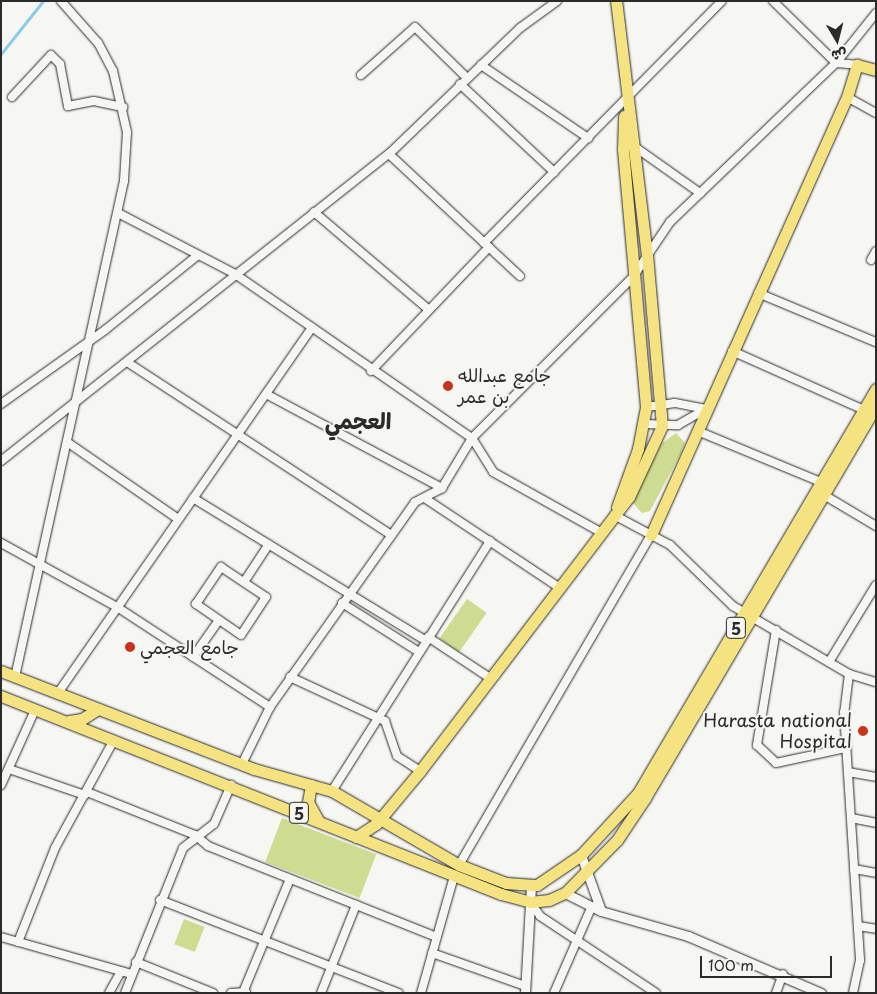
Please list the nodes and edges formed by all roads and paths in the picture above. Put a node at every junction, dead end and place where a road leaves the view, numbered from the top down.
1 (60, 1) edge
2 (558, 1) edge
3 (616, 1) edge
4 (722, 1) edge
5 (773, 1) edge
6 (876, 13) edge
7 (836, 63) junction
8 (481, 65) junction
9 (857, 65) junction
10 (876, 70) edge
11 (361, 75) dead end
12 (467, 78) junction
13 (460, 84) junction
14 (12, 97) dead end
15 (848, 97) junction
16 (625, 100) junction
17 (123, 107) junction
18 (876, 113) edge
19 (588, 138) junction
20 (635, 147) junction
21 (389, 154) junction
22 (554, 172) junction
23 (700, 193) junction
24 (314, 212) junction
25 (118, 213) junction
26 (487, 245) junction
27 (876, 251) edge
28 (198, 255) junction
29 (647, 256) junction
30 (871, 260) dead end
31 (235, 274) junction
32 (520, 276) dead end
33 (633, 277) junction
34 (758, 293) junction
35 (428, 309) junction
36 (312, 328) junction
37 (88, 342) junction
38 (876, 342) edge
39 (732, 351) junction
40 (127, 362) junction
41 (371, 371) junction
42 (876, 390) edge
43 (266, 394) junction
44 (1, 404) edge
45 (75, 404) junction
46 (663, 405) junction
47 (876, 406) edge
48 (646, 407) junction
49 (706, 409) junction
50 (864, 410) junction
51 (645, 424) junction
52 (662, 426) junction
53 (700, 432) junction
54 (238, 435) junction
55 (472, 438) junction
56 (67, 442) junction
57 (1, 461) edge
58 (821, 482) junction
59 (442, 488) junction
60 (824, 495) junction
61 (193, 498) junction
62 (426, 499) junction
63 (614, 515) junction
64 (178, 520) junction
65 (876, 526) edge
66 (602, 532) junction
67 (391, 535) junction
68 (651, 535) junction
69 (490, 541) junction
70 (1, 543) edge
71 (269, 544) junction
72 (41, 562) junction
73 (244, 582) junction
74 (876, 585) edge
75 (560, 588) junction
76 (348, 593) junction
77 (342, 603) junction
78 (117, 607) junction
79 (749, 614) junction
80 (219, 620) junction
81 (776, 630) junction
82 (427, 639) junction
83 (419, 652) junction
84 (194, 658) junction
85 (829, 662) junction
86 (1, 671) edge
87 (849, 674) junction
88 (15, 677) junction
89 (290, 677) junction
90 (490, 678) junction
91 (876, 682) edge
92 (58, 693) junction
93 (1, 696) edge
94 (270, 707) junction
95 (98, 709) junction
96 (34, 710) junction
97 (377, 717) junction
98 (62, 720) junction
99 (114, 740) junction
100 (846, 748) junction
101 (242, 764) junction
102 (9, 769) junction
103 (420, 771) junction
104 (848, 772) junction
105 (876, 778) edge
106 (1, 785) edge
107 (231, 785) junction
108 (311, 785) junction
109 (332, 791) junction
110 (86, 794) junction
111 (381, 818) junction
112 (851, 818) junction
113 (319, 821) junction
114 (876, 823) edge
115 (195, 835) junction
116 (356, 837) junction
117 (581, 855) junction
118 (589, 868) junction
119 (854, 869) junction
120 (457, 871) junction
121 (876, 873) edge
122 (290, 878) junction
123 (531, 886) junction
124 (564, 892) junction
125 (160, 900) junction
126 (530, 902) junction
127 (356, 905) junction
128 (592, 906) junction
129 (601, 911) junction
130 (858, 926) junction
131 (876, 929) edge
132 (1, 937) edge
133 (437, 937) junction
134 (578, 940) junction
135 (264, 941) junction
136 (18, 942) junction
137 (432, 953) junction
138 (136, 962) junction
139 (331, 967) junction
140 (121, 971) junction
141 (132, 974) junction
142 (783, 974) junction
143 (525, 989) edge
144 (246, 991) edge
145 (109, 993) edge
146 (125, 993) edge
147 (213, 993) edge
148 (231, 993) edge
149 (321, 993) edge
150 (398, 993) edge
151 (421, 993) edge
152 (554, 993) edge
153 (656, 993) edge
154 (776, 993) edge
155 (821, 993) edge
156 (853, 993) edge

1 - 17 street
2 - 8 street
3 - 16 main road
4 - 16 street
5 - 7 street
6 - 7 street
7 - 9 street
7 - 23 street
8 - 12 street
8 - 19 street
9 - 10 main road
9 - 15 main road
11 - 12 street
12 - 13 street
13 - 21 street
13 - 22 street
14 - 17 street
15 - 18 street
15 - 34 main road
16 - 19 street
16 - 20 main road
16 - 33 main road
17 - 25 street
19 - 22 street
20 - 23 street
20 - 29 main road
21 - 24 street
21 - 26 street
22 - 26 street
23 - 29 street
24 - 31 street
24 - 35 street
25 - 28 street
25 - 37 street
26 - 32 street
26 - 35 street
27 - 30 street
28 - 31 street
28 - 37 street
29 - 33 street
29 - 46 main road
31 - 36 street
31 - 40 street
33 - 48 main road
33 - 55 street
34 - 38 street
34 - 39 main road
35 - 41 street
36 - 41 street
36 - 43 street
37 - 44 street
37 - 45 street
39 - 49 main road
39 - 50 street
40 - 45 street
40 - 54 street
41 - 55 street
42 - 50 main road, 5
43 - 54 street
43 - 59 street
45 - 56 street
45 - 57 street
46 - 48 street
46 - 49 street
46 - 52 main road
47 - 60 main road, 5
48 - 51 main road
49 - 52 street
49 - 53 main road
50 - 58 main road, 5
51 - 52 street
51 - 63 main road
52 - 63 main road
53 - 58 street
53 - 68 main road
54 - 61 street
54 - 67 street
55 - 59 street
55 - 66 street
56 - 64 street
56 - 72 street
58 - 79 main road, 5
59 - 62 street
60 - 65 street
60 - 79 main road, 5
61 - 64 street
61 - 71 street
62 - 67 street
62 - 69 street
63 - 66 main road
63 - 68 street
64 - 78 street
66 - 75 main road
67 - 76 street
68 - 79 street
68 - 120 street
69 - 75 street
69 - 82 street
70 - 72 street
71 - 73 street
71 - 76 street
72 - 78 street
72 - 88 street
73 - 80 street
73 - 80 street
74 - 85 street
75 - 90 main road
76 - 77 street
76 - 82 street
77 - 83 street
77 - 89 street
78 - 84 street
78 - 92 street
79 - 81 street
79 - 117 main road, 5
79 - 118 main road, 5
80 - 84 street
81 - 85 street
81 - 100 street
82 - 83 street
82 - 90 street
83 - 97 street
84 - 94 street
85 - 87 street
86 - 88 main road, 5
87 - 91 street
87 - 100 street
88 - 92 main road, 5
89 - 94 street
89 - 97 street
90 - 103 main road
92 - 95 main road, 5
93 - 96 main road, 5
94 - 101 street
95 - 98 main road
95 - 101 main road, 5
96 - 98 main road, 5
96 - 102 street
97 - 103 street
97 - 109 street
98 - 99 main road, 5
99 - 107 main road, 5
99 - 110 street
100 - 104 street
101 - 108 main road, 5
102 - 106 street
102 - 110 street
103 - 111 main road
104 - 105 street
104 - 112 street
107 - 113 main road, 5
107 - 115 street
108 - 109 main road, 5
108 - 113 main road
109 - 111 main road, 5
110 - 115 street
110 - 136 street
111 - 116 main road
111 - 120 main road, 5
112 - 114 street
112 - 119 street
113 - 116 main road, 5
115 - 122 street
115 - 125 street
116 - 120 main road, 5
117 - 118 street
117 - 123 main road, 5
118 - 124 main road, 5
118 - 129 street
119 - 121 street
119 - 130 street
120 - 123 main road, 5
120 - 126 main road, 5
120 - 133 street
122 - 127 street
122 - 135 street
123 - 126 street
124 - 126 main road, 5
124 - 128 street
125 - 135 street
125 - 138 street
126 - 134 street
126 - 143 street
127 - 133 street
127 - 139 street
128 - 129 street
128 - 134 street
129 - 142 street
130 - 131 street
130 - 156 street
132 - 136 street
133 - 137 street
134 - 152 street
134 - 153 street
135 - 139 street
135 - 144 street
136 - 140 street
137 - 143 street
137 - 151 street
138 - 141 street
138 - 147 street
139 - 149 street
139 - 150 street
140 - 141 street
140 - 145 street
141 - 146 street
142 - 154 street
142 - 155 street
144 - 148 street

